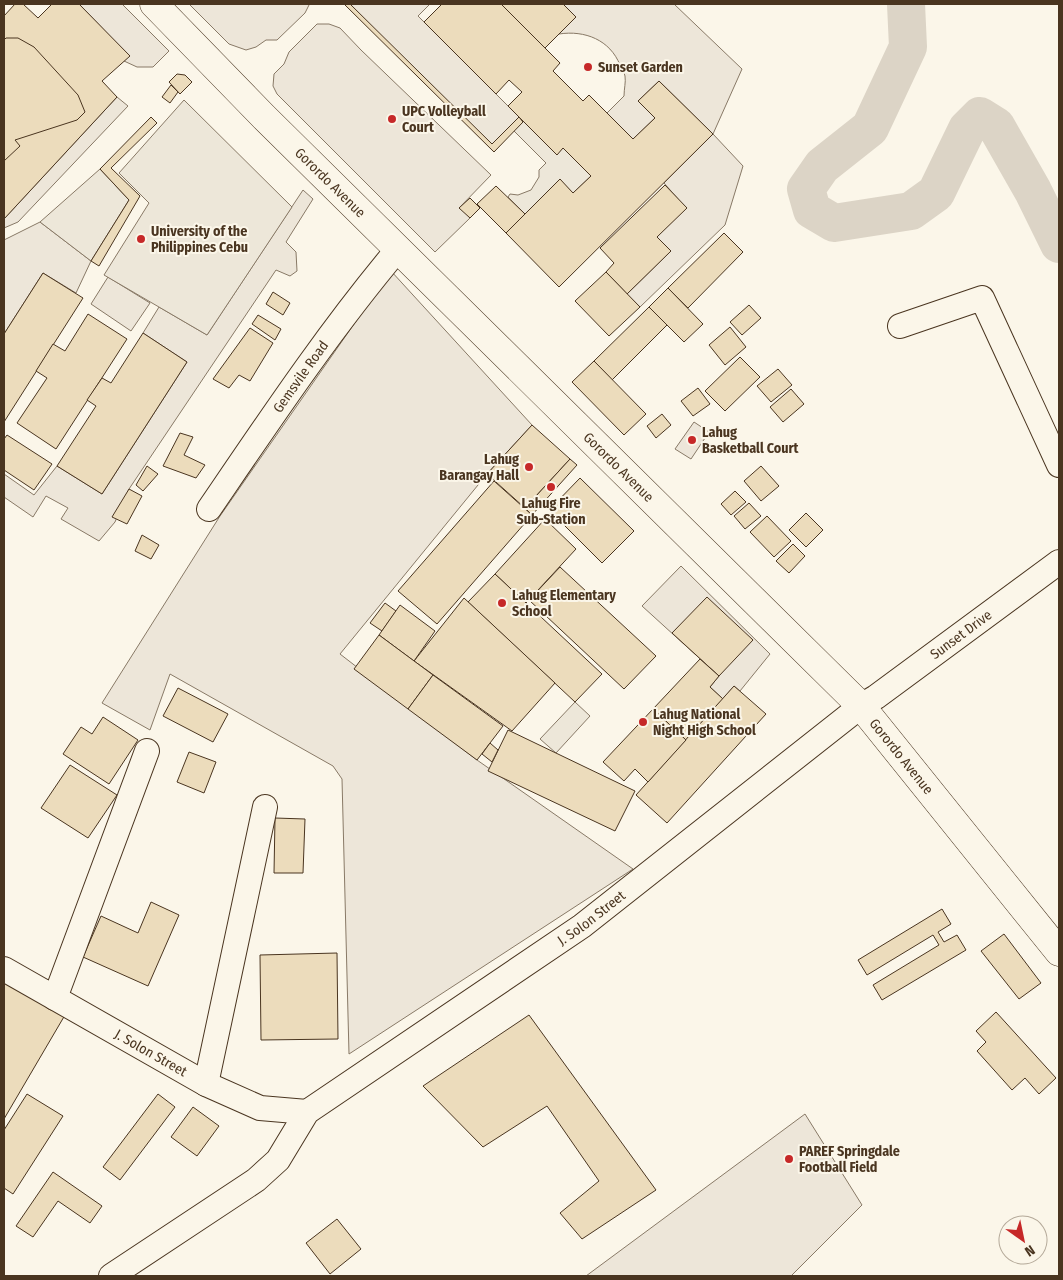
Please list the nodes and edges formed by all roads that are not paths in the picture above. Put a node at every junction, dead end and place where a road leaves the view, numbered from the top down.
1 (154, 4) edge
2 (398, 249) junction
3 (900, 326) dead end
4 (1059, 465) edge
5 (209, 509) dead end
6 (1059, 562) edge
7 (861, 706) junction
8 (147, 751) dead end
9 (265, 807) dead end
10 (1059, 952) edge
11 (4, 969) edge
12 (55, 998) junction
13 (206, 1084) junction
14 (307, 1112) junction
15 (111, 1276) edge

1 - 2 main road, Gorordo Avenue
2 - 5 street, Gemsvile Road
2 - 7 main road, Gorordo Avenue
3 - 4 street
6 - 7 street, Sunset Drive
7 - 10 main road, Gorordo Avenue
7 - 14 street, J. Solon Street
8 - 12 street
9 - 13 street
11 - 12 street, J. Solon Street
12 - 13 street, J. Solon Street
13 - 14 street, J. Solon Street
14 - 15 street, J. Solon Street

